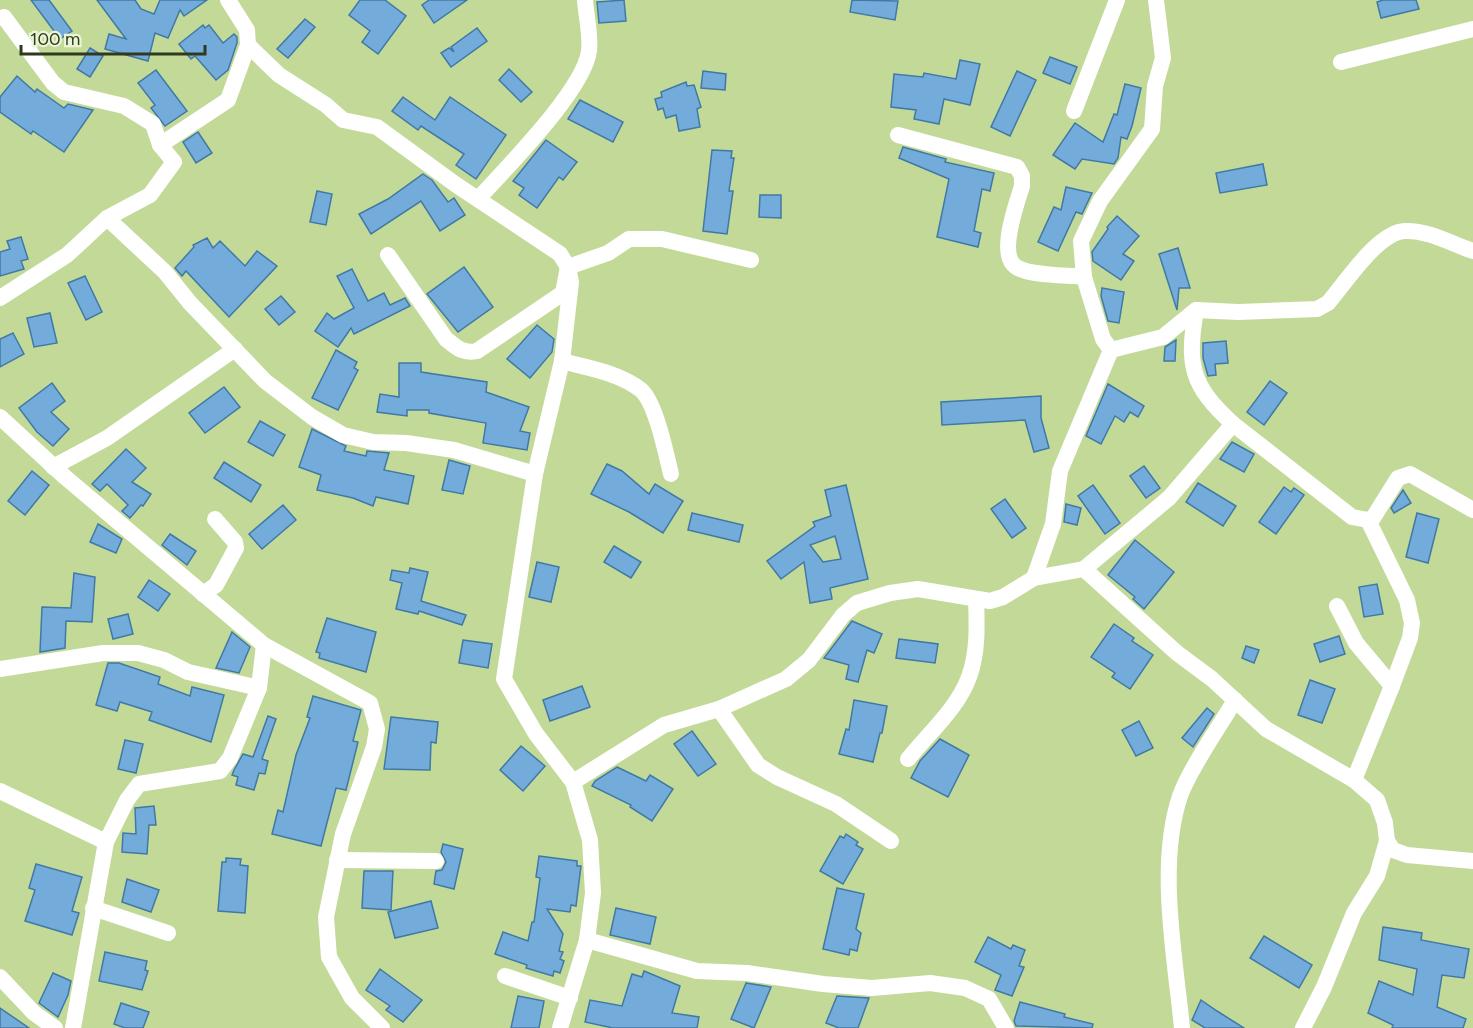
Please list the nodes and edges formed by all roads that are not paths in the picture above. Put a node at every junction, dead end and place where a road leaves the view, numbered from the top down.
1 (228, 0) edge
2 (585, 0) edge
3 (1117, 0) edge
4 (1156, 0) edge
5 (4, 17) dead end
6 (1473, 29) edge
7 (248, 45) junction
8 (1341, 62) dead end
9 (1074, 111) dead end
10 (898, 135) dead end
11 (160, 145) junction
12 (478, 199) junction
13 (106, 218) junction
14 (1473, 251) edge
15 (388, 255) dead end
16 (751, 260) dead end
17 (568, 267) junction
18 (1084, 277) junction
19 (0, 298) edge
20 (1196, 310) junction
21 (235, 349) junction
22 (1111, 350) junction
23 (562, 361) junction
24 (0, 417) edge
25 (1233, 424) junction
26 (53, 466) junction
27 (535, 474) junction
28 (671, 474) dead end
29 (1473, 510) edge
30 (215, 519) dead end
31 (1368, 520) junction
32 (1084, 569) junction
33 (1034, 578) junction
34 (203, 594) junction
35 (976, 599) junction
36 (1337, 606) dead end
37 (264, 645) junction
38 (0, 669) edge
39 (1392, 686) junction
40 (259, 688) junction
41 (1235, 700) junction
42 (719, 709) junction
43 (908, 759) dead end
44 (1354, 780) junction
45 (573, 782) junction
46 (0, 791) edge
47 (891, 841) dead end
48 (1387, 841) junction
49 (106, 843) junction
50 (337, 860) junction
51 (436, 861) dead end
52 (1473, 861) edge
53 (93, 908) junction
54 (168, 933) dead end
55 (587, 940) junction
56 (505, 976) dead end
57 (0, 977) edge
58 (570, 998) junction
59 (55, 1028) edge
60 (73, 1028) edge
61 (382, 1028) edge
62 (560, 1028) edge
63 (1006, 1028) edge
64 (1182, 1028) edge
65 (1303, 1028) edge

1 - 7 street
2 - 12 street
3 - 9 street
4 - 18 street
5 - 11 street
6 - 8 street
7 - 11 street
7 - 12 street
10 - 18 street
11 - 13 street
12 - 17 street
13 - 19 street
13 - 21 street
14 - 20 street
15 - 17 street
16 - 17 street
17 - 23 street
18 - 22 street
20 - 22 street
20 - 25 street
21 - 26 street
21 - 27 street
22 - 33 street
23 - 27 street
23 - 28 street
24 - 26 street
25 - 31 street
25 - 32 street
26 - 34 street
27 - 45 street
29 - 31 street
30 - 34 street
31 - 39 street
32 - 33 street
32 - 41 street
33 - 35 street
34 - 37 street
35 - 42 street
35 - 43 street
36 - 39 street
37 - 40 street
37 - 50 street
38 - 40 street
39 - 44 street
40 - 49 street
41 - 44 street
41 - 64 street
42 - 45 street
42 - 47 street
44 - 48 street
45 - 55 street
46 - 49 street
48 - 52 street
48 - 65 street
49 - 53 street
50 - 51 street
50 - 61 street
53 - 54 street
53 - 60 street
55 - 58 street
55 - 63 street
56 - 58 street
57 - 59 street
58 - 62 street

